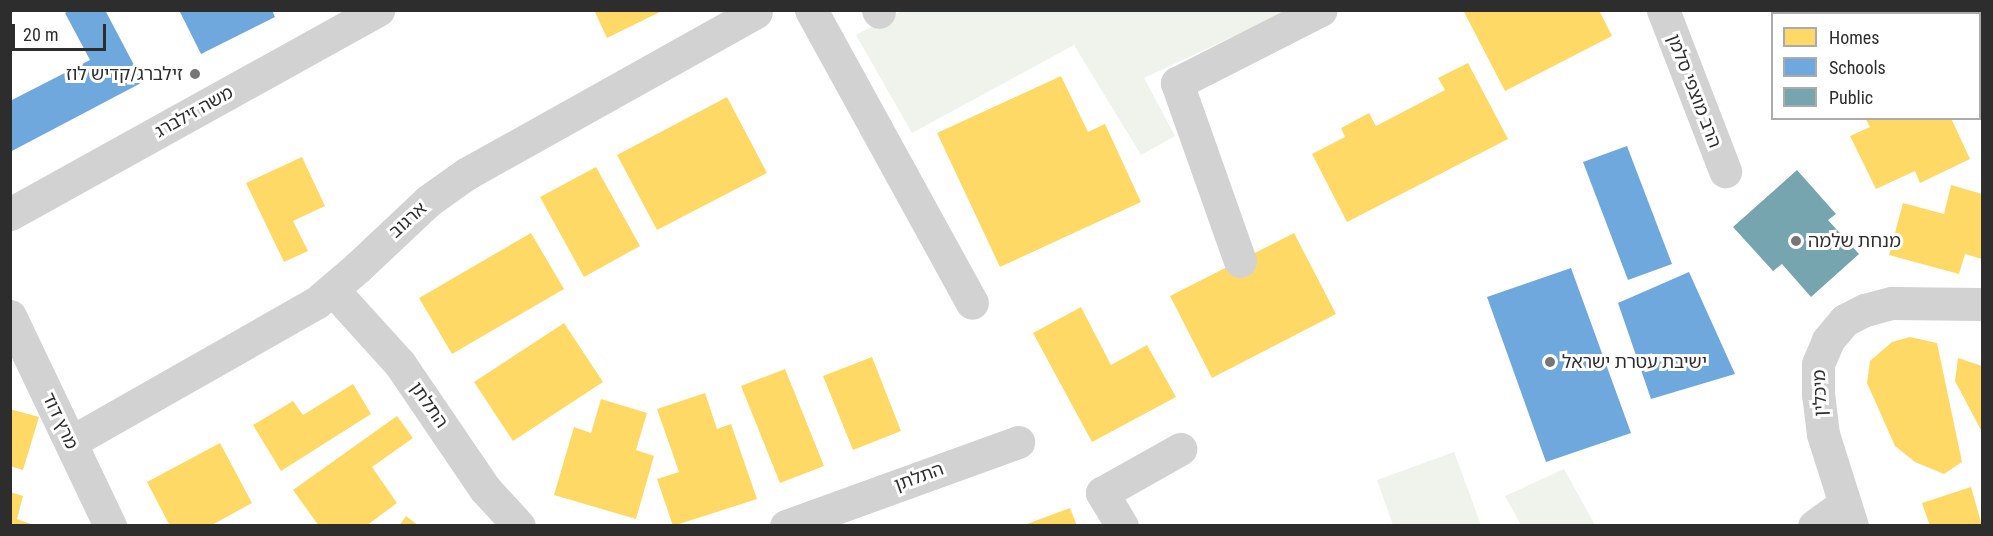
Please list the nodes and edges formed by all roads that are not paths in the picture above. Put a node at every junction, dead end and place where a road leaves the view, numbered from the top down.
1 (378, 10) edge
2 (811, 10) edge
3 (1321, 10) edge
4 (1663, 10) edge
5 (756, 12) dead end
6 (1725, 171) dead end
7 (10, 214) edge
8 (1240, 261) dead end
9 (333, 290) junction
10 (972, 303) dead end
11 (1983, 304) edge
12 (10, 316) edge
13 (70, 442) junction
14 (1018, 442) dead end
15 (1180, 449) dead end
16 (1848, 515) edge
17 (110, 525) edge
18 (519, 525) edge
19 (786, 525) edge
20 (1122, 525) edge
21 (1814, 525) edge

1 - 7 street, משה זילברג
2 - 10 street
3 - 8 street
4 - 6 street, הרב מוצפי סלמן
5 - 9 street, ארגוב
9 - 13 street, ארגוב
9 - 18 street, התלתן
11 - 16 street, מיכלין
12 - 13 street, מרץ דוד
13 - 17 street, מרץ דוד
14 - 19 street, התלתן
15 - 20 street
16 - 21 street

